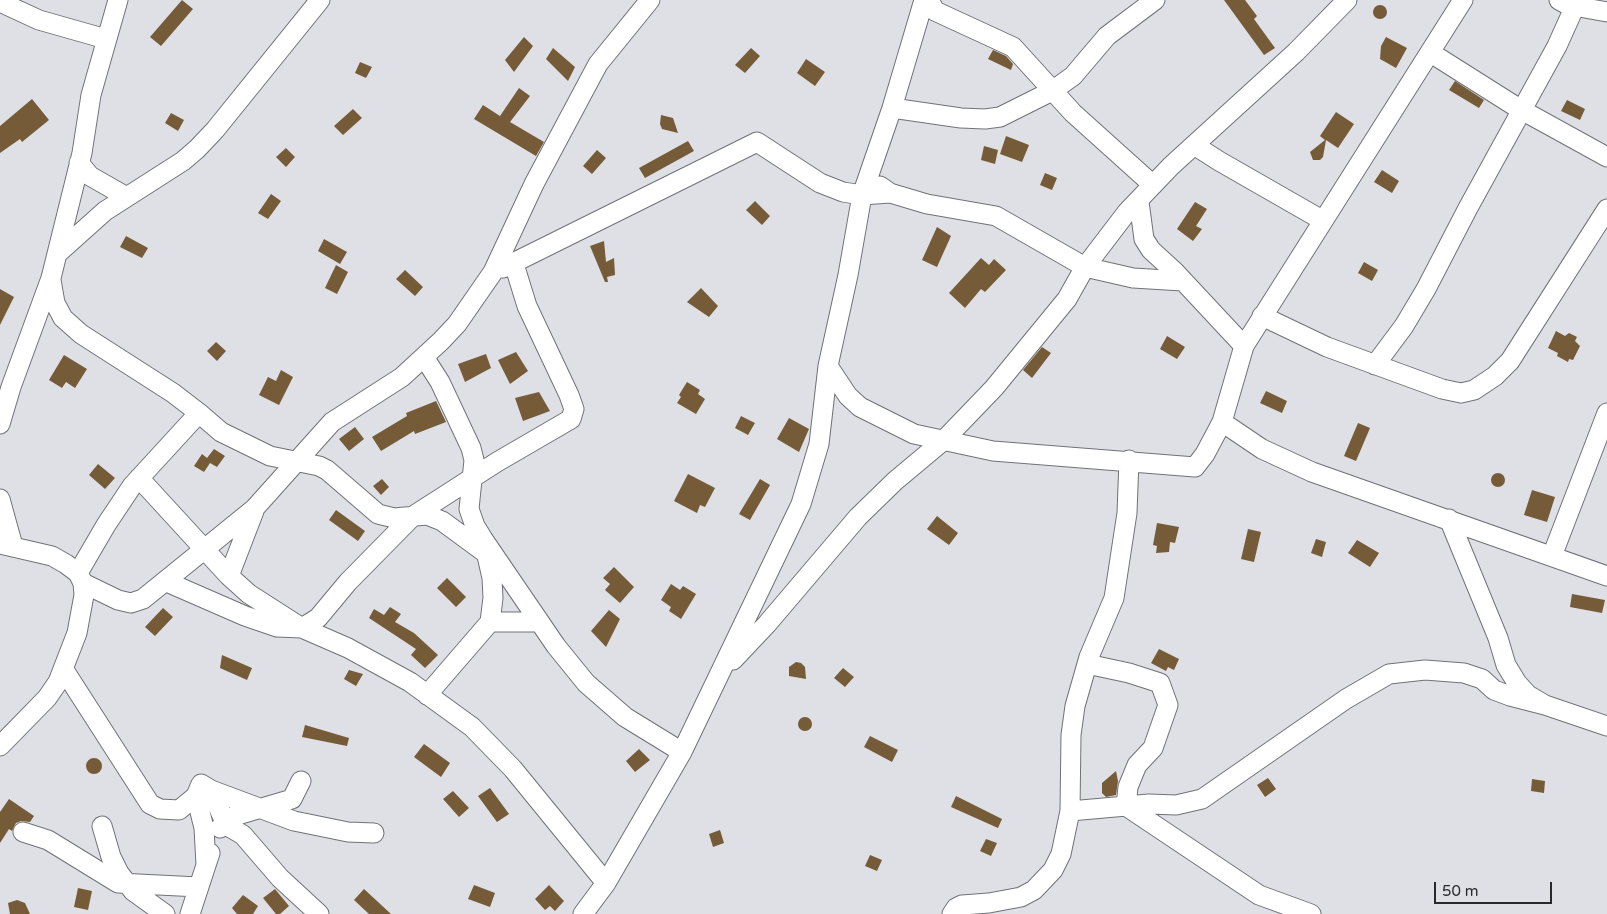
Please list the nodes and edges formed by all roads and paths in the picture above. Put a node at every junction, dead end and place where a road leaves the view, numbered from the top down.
1 (118, 0) edge
2 (320, 0) edge
3 (650, 0) edge
4 (924, 0) edge
5 (929, 0) edge
6 (1155, 0) edge
7 (1347, 0) edge
8 (1463, 0) edge
9 (0, 2) edge
10 (1567, 3) edge
11 (1607, 12) edge
12 (106, 39) junction
13 (1431, 53) junction
14 (1052, 91) junction
15 (892, 108) junction
16 (1522, 110) junction
17 (1194, 145) junction
18 (1607, 157) edge
19 (79, 163) junction
20 (869, 174) junction
21 (1153, 185) junction
22 (890, 193) junction
23 (862, 195) junction
24 (125, 196) junction
25 (1139, 202) junction
26 (1607, 209) edge
27 (1322, 220) junction
28 (56, 255) junction
29 (514, 264) junction
30 (1085, 267) junction
31 (493, 272) junction
32 (51, 278) junction
33 (1183, 281) junction
34 (1262, 316) junction
35 (1244, 346) junction
36 (424, 357) junction
37 (1375, 365) junction
38 (828, 366) junction
39 (199, 412) junction
40 (1607, 414) edge
41 (1222, 422) junction
42 (0, 424) edge
43 (944, 440) junction
44 (1129, 460) junction
45 (296, 462) junction
46 (139, 478) junction
47 (473, 478) junction
48 (0, 499) edge
49 (254, 509) junction
50 (414, 516) junction
51 (1449, 520) junction
52 (7, 545) edge
53 (485, 546) junction
54 (205, 550) junction
55 (1552, 556) junction
56 (229, 576) junction
57 (1607, 576) edge
58 (80, 578) junction
59 (167, 582) junction
60 (490, 622) junction
61 (539, 622) junction
62 (302, 628) junction
63 (1087, 664) junction
64 (64, 670) junction
65 (720, 673) junction
66 (427, 695) junction
67 (1545, 705) junction
68 (1607, 726) edge
69 (0, 746) edge
70 (682, 752) junction
71 (301, 781) dead end
72 (203, 793) junction
73 (1126, 806) junction
74 (263, 810) junction
75 (1070, 811) junction
76 (226, 825) junction
77 (102, 826) dead end
78 (23, 832) dead end
79 (374, 833) dead end
80 (206, 865) junction
81 (125, 881) junction
82 (606, 883) junction
83 (198, 887) junction
84 (166, 914) edge
85 (190, 914) edge
86 (319, 914) edge
87 (583, 914) edge
88 (952, 914) edge
89 (1311, 914) edge

1 - 12 street
2 - 24 street
3 - 31 street
4 - 15 street
5 - 14 street
6 - 14 street
7 - 17 street
8 - 13 street
9 - 12 street
10 - 11 street
10 - 16 street
12 - 19 street
13 - 16 street
13 - 27 street
14 - 15 street
14 - 21 street
15 - 20 street
16 - 18 street
16 - 37 street
17 - 21 street
17 - 27 street
19 - 24 street
19 - 28 street
20 - 22 street
20 - 23 street
21 - 25 street
22 - 23 street
22 - 30 street
23 - 29 street
23 - 38 street
24 - 28 street
25 - 30 street
25 - 33 street
26 - 37 street
27 - 34 street
28 - 32 street
29 - 31 street
29 - 47 street
30 - 33 street
30 - 43 street
31 - 36 street
32 - 39 street
32 - 42 street
33 - 35 street
34 - 35 street
34 - 37 street
35 - 41 street
36 - 45 street
36 - 47 street
38 - 43 street
38 - 65 street
39 - 45 street
39 - 46 street
40 - 55 street
41 - 44 street
41 - 51 street
43 - 44 street
43 - 65 street
44 - 63 street
45 - 49 street
45 - 50 street
46 - 54 street
46 - 58 street
47 - 50 street
47 - 53 street
48 - 52 street
49 - 54 street
49 - 56 street
50 - 53 street
50 - 62 street
51 - 55 street
51 - 67 street
52 - 58 street
53 - 60 street
53 - 61 street
54 - 56 street
54 - 59 street
55 - 57 street
56 - 62 street
58 - 59 street
58 - 64 street
59 - 62 street
60 - 61 street
60 - 66 street
61 - 70 street
62 - 66 street
63 - 73 street
63 - 75 street
64 - 69 street
64 - 72 street
65 - 70 street
66 - 82 street
67 - 68 street
67 - 73 street
70 - 82 street
71 - 74 street
72 - 74 street
72 - 76 street
72 - 80 street
73 - 75 street
73 - 89 street
74 - 76 street
74 - 79 street
75 - 88 street
76 - 80 street
76 - 86 street
77 - 81 street
78 - 81 street
80 - 83 street
81 - 83 street
81 - 84 street
82 - 87 street
83 - 85 street

